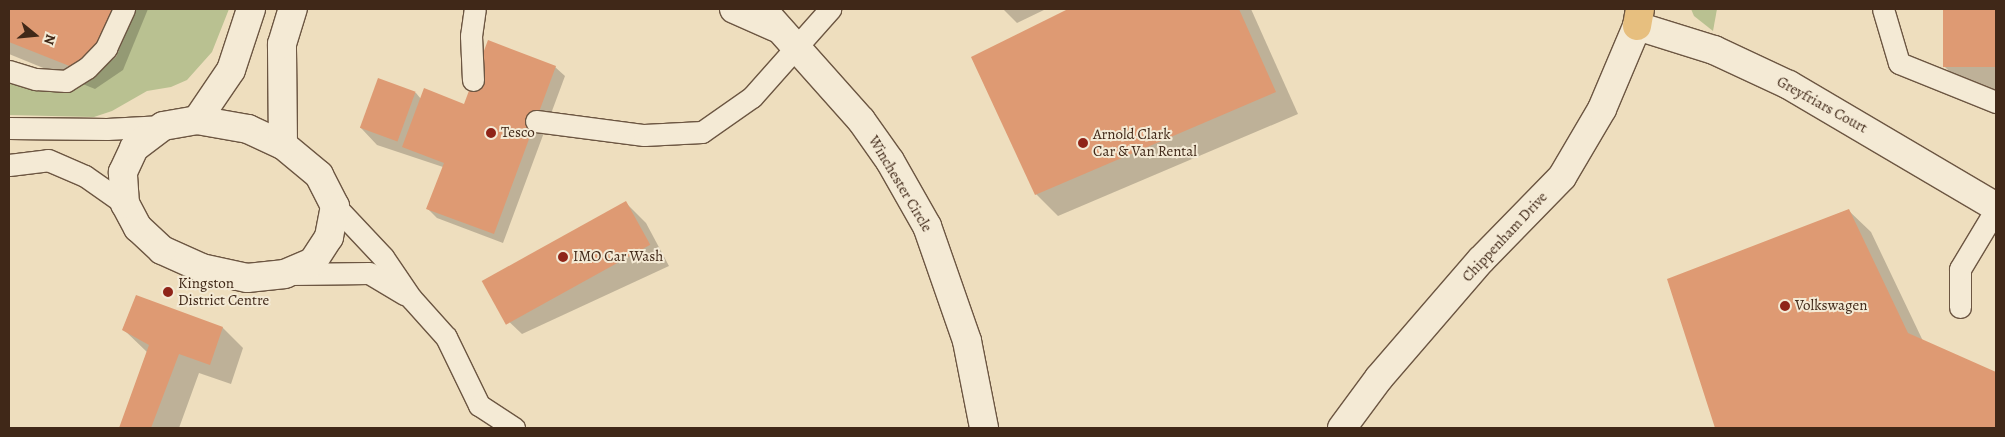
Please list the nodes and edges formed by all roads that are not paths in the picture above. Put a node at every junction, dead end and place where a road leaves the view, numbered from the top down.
1 (124, 9) edge
2 (251, 9) edge
3 (293, 9) edge
4 (475, 9) edge
5 (734, 9) edge
6 (830, 9) edge
7 (1883, 9) edge
8 (1638, 17) edge
9 (769, 18) edge
10 (797, 48) junction
11 (9, 71) edge
12 (473, 80) dead end
13 (1996, 102) edge
14 (197, 120) junction
15 (536, 121) dead end
16 (163, 126) junction
17 (9, 128) edge
18 (283, 145) junction
19 (9, 165) edge
20 (125, 204) junction
21 (335, 206) junction
22 (1996, 208) edge
23 (285, 274) junction
24 (411, 298) junction
25 (1960, 306) dead end
26 (514, 428) edge
27 (984, 428) edge
28 (1342, 428) edge

1 - 11 lane
2 - 14 street
3 - 18 street
4 - 12 lane
5 - 9 street, Winchester Circle
6 - 10 lane
7 - 13 lane
8 - 22 street, Greyfriars Court
8 - 28 street, Chippenham Drive
9 - 10 street, Winchester Circle
10 - 15 lane
10 - 27 street, Winchester Circle
14 - 16 street
14 - 18 street
16 - 17 lane
16 - 20 street
18 - 21 street
19 - 20 lane
20 - 23 street
21 - 23 street
21 - 24 lane
22 - 25 lane
23 - 24 lane
24 - 26 lane

